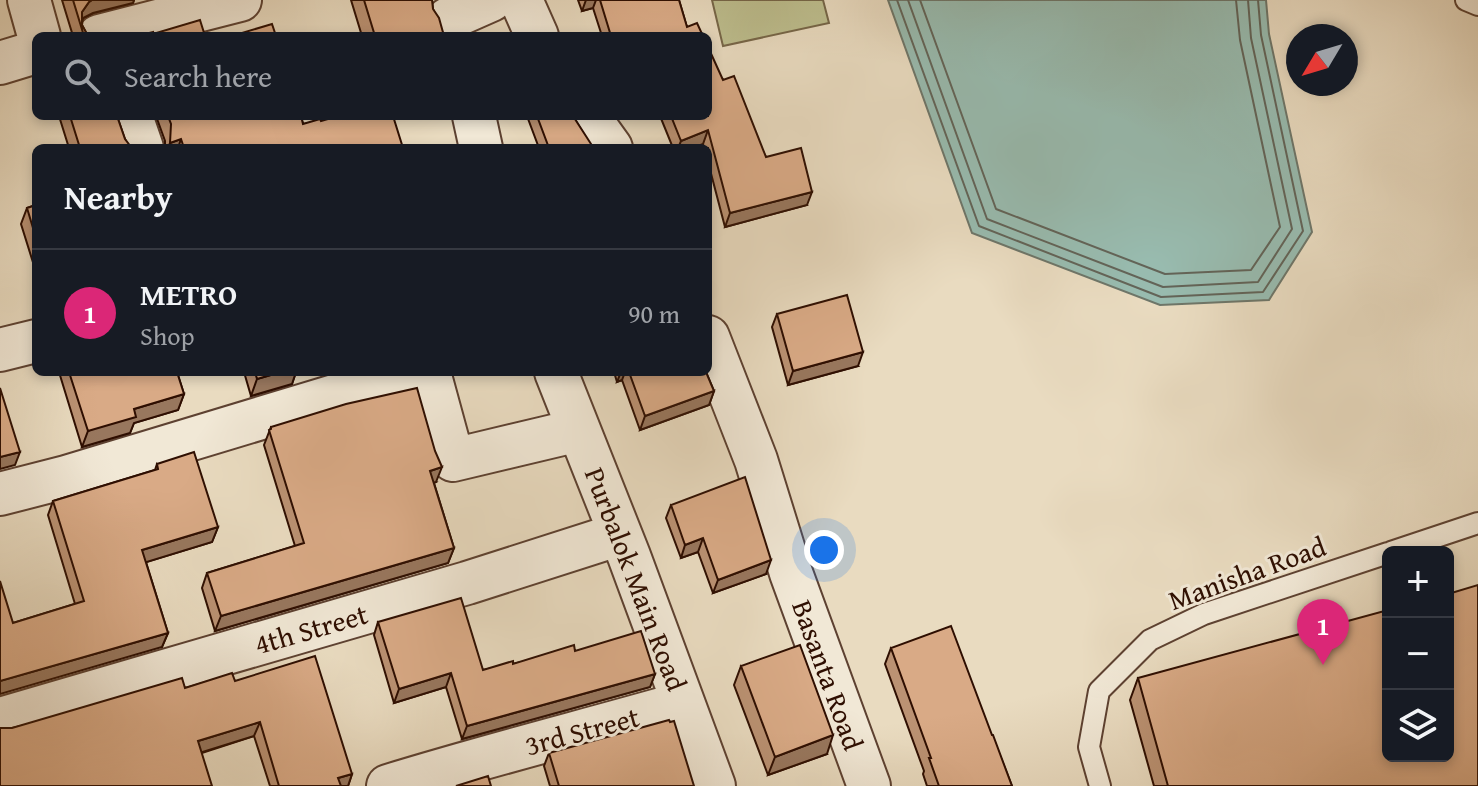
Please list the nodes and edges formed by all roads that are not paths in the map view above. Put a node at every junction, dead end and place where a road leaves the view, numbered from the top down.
1 (29, 0) edge
2 (240, 0) edge
3 (491, 0) edge
4 (521, 0) edge
5 (1466, 0) edge
6 (1478, 5) edge
7 (447, 18) edge
8 (38, 32) edge
9 (116, 32) edge
10 (535, 32) edge
11 (32, 53) edge
12 (0, 63) edge
13 (132, 120) edge
14 (475, 120) edge
15 (591, 120) edge
16 (141, 144) edge
17 (480, 144) edge
18 (608, 144) edge
19 (32, 342) edge
20 (712, 347) edge
21 (0, 350) edge
22 (417, 376) edge
23 (430, 376) edge
24 (558, 376) edge
25 (579, 430) junction
26 (0, 494) edge
27 (1478, 523) edge
28 (620, 534) junction
29 (1408, 546) edge
30 (1382, 555) edge
31 (683, 703) junction
32 (0, 719) edge
33 (388, 786) edge
34 (714, 786) edge
35 (869, 786) edge
36 (1100, 786) edge

1 - 8 street
2 - 9 street
3 - 7 street
4 - 10 street
5 - 6 lane
11 - 12 street
13 - 16 street
14 - 17 street
15 - 18 street
19 - 21 street
20 - 35 street, Basanta Road
22 - 26 street
23 - 25 street
24 - 25 street, Purbalok Main Road
25 - 28 street, Purbalok Main Road
27 - 29 lane, Manisha Road
28 - 31 street, Purbalok Main Road
28 - 32 street, 4th Street
30 - 36 lane, Manisha Road
31 - 33 street, 3rd Street
31 - 34 street, Purbalok Main Road

